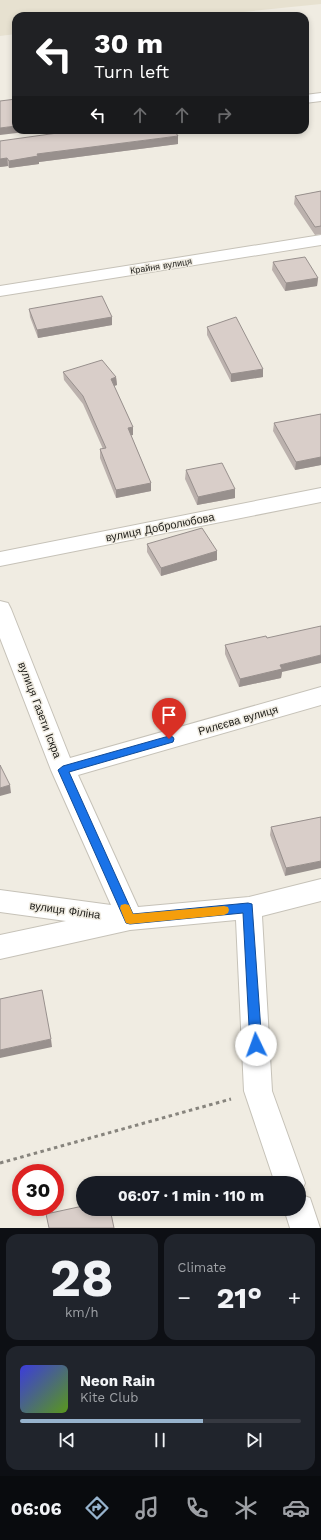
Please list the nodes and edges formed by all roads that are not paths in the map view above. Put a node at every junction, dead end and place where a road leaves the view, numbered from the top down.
1 (321, 97) edge
2 (309, 98) edge
3 (321, 240) edge
4 (0, 291) edge
5 (321, 495) edge
6 (0, 559) edge
7 (0, 609) edge
8 (321, 696) edge
9 (63, 770) junction
10 (321, 890) edge
11 (0, 902) edge
12 (248, 908) junction
13 (130, 919) junction
14 (0, 947) edge
15 (288, 1176) edge
16 (301, 1216) edge
17 (305, 1228) edge

1 - 2 street
3 - 4 street, Крайня вулиця
5 - 6 street, вулиця Добролюбова
7 - 9 street, вулиця Газети Іскра
8 - 9 street, Рилєєва вулиця
9 - 13 street, вулиця Газети Іскра
10 - 12 street
11 - 13 street, вулиця Філіна
12 - 13 street
12 - 15 street
13 - 14 street
16 - 17 street

